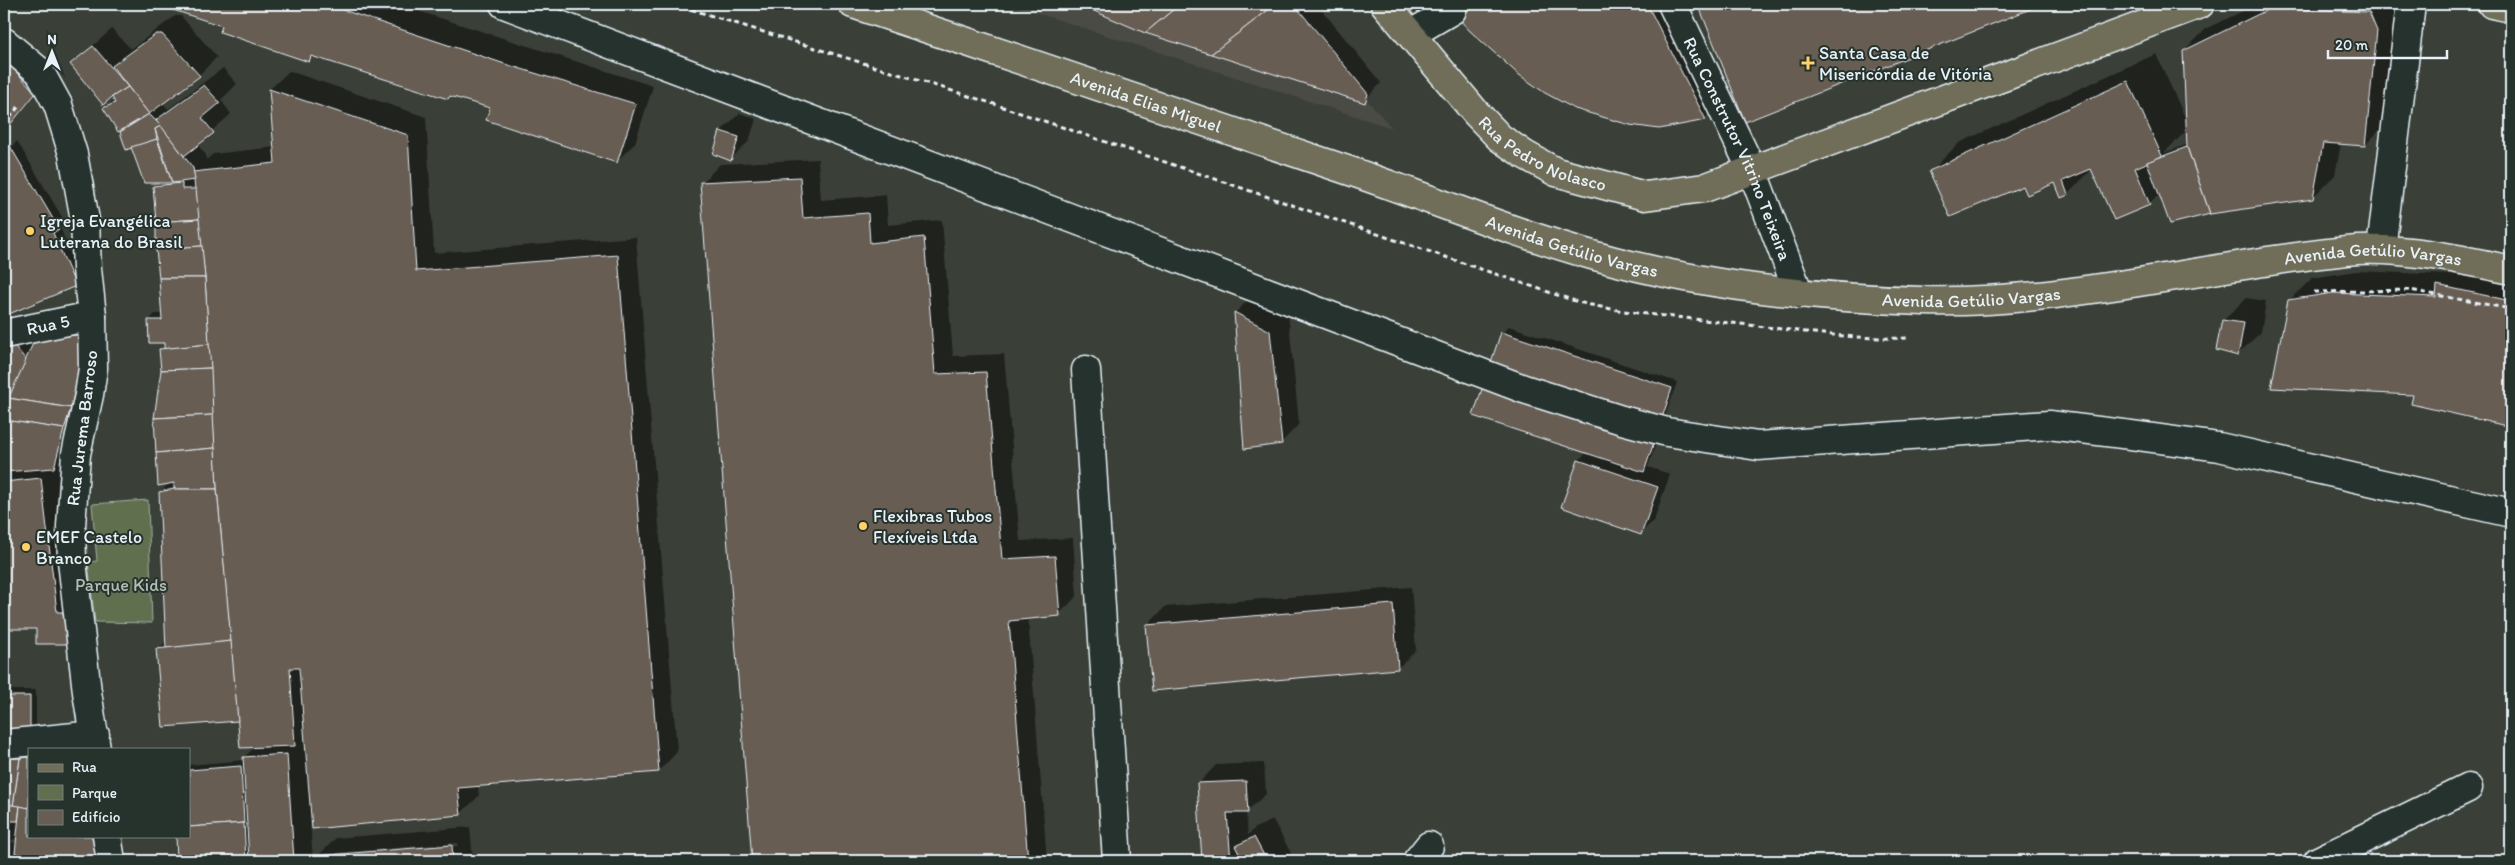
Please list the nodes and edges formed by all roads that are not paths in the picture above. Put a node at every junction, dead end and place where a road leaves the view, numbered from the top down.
1 (504, 4) edge
2 (853, 4) edge
3 (1385, 4) edge
4 (1672, 4) edge
5 (2200, 4) edge
6 (2411, 4) edge
7 (2492, 4) edge
8 (2511, 8) edge
9 (1452, 10) dead end
10 (1411, 34) junction
11 (4, 42) edge
12 (1752, 170) junction
13 (1438, 201) joint
14 (2381, 249) junction
15 (2511, 270) edge
16 (1799, 294) junction
17 (92, 316) junction
18 (4, 334) edge
19 (1086, 370) dead end
20 (2511, 513) edge
21 (96, 742) edge
22 (4, 744) edge
23 (2468, 788) dead end
24 (107, 838) edge
25 (111, 861) edge
26 (1117, 861) edge
27 (2318, 861) edge

1 - 20 street
2 - 13 main road, Avenida Elias Miguel
3 - 10 main road, Rua Pedro Nolasco
4 - 12 street, Rua Construtor Vitrino Teixeira
5 - 12 main road, Rua Pedro Nolasco
6 - 14 street
7 - 8 main road
9 - 10 street
10 - 12 main road, Rua Pedro Nolasco
11 - 17 street, Rua Jurema Barroso
12 - 16 street, Rua Construtor Vitrino Teixeira
13 - 16 main road, Avenida Getúlio Vargas
14 - 15 main road, Avenida Getúlio Vargas
14 - 16 main road, Avenida Getúlio Vargas
17 - 18 street, Rua 5
17 - 21 street, Rua Jurema Barroso
19 - 26 street
21 - 22 street
23 - 27 street
24 - 25 street

